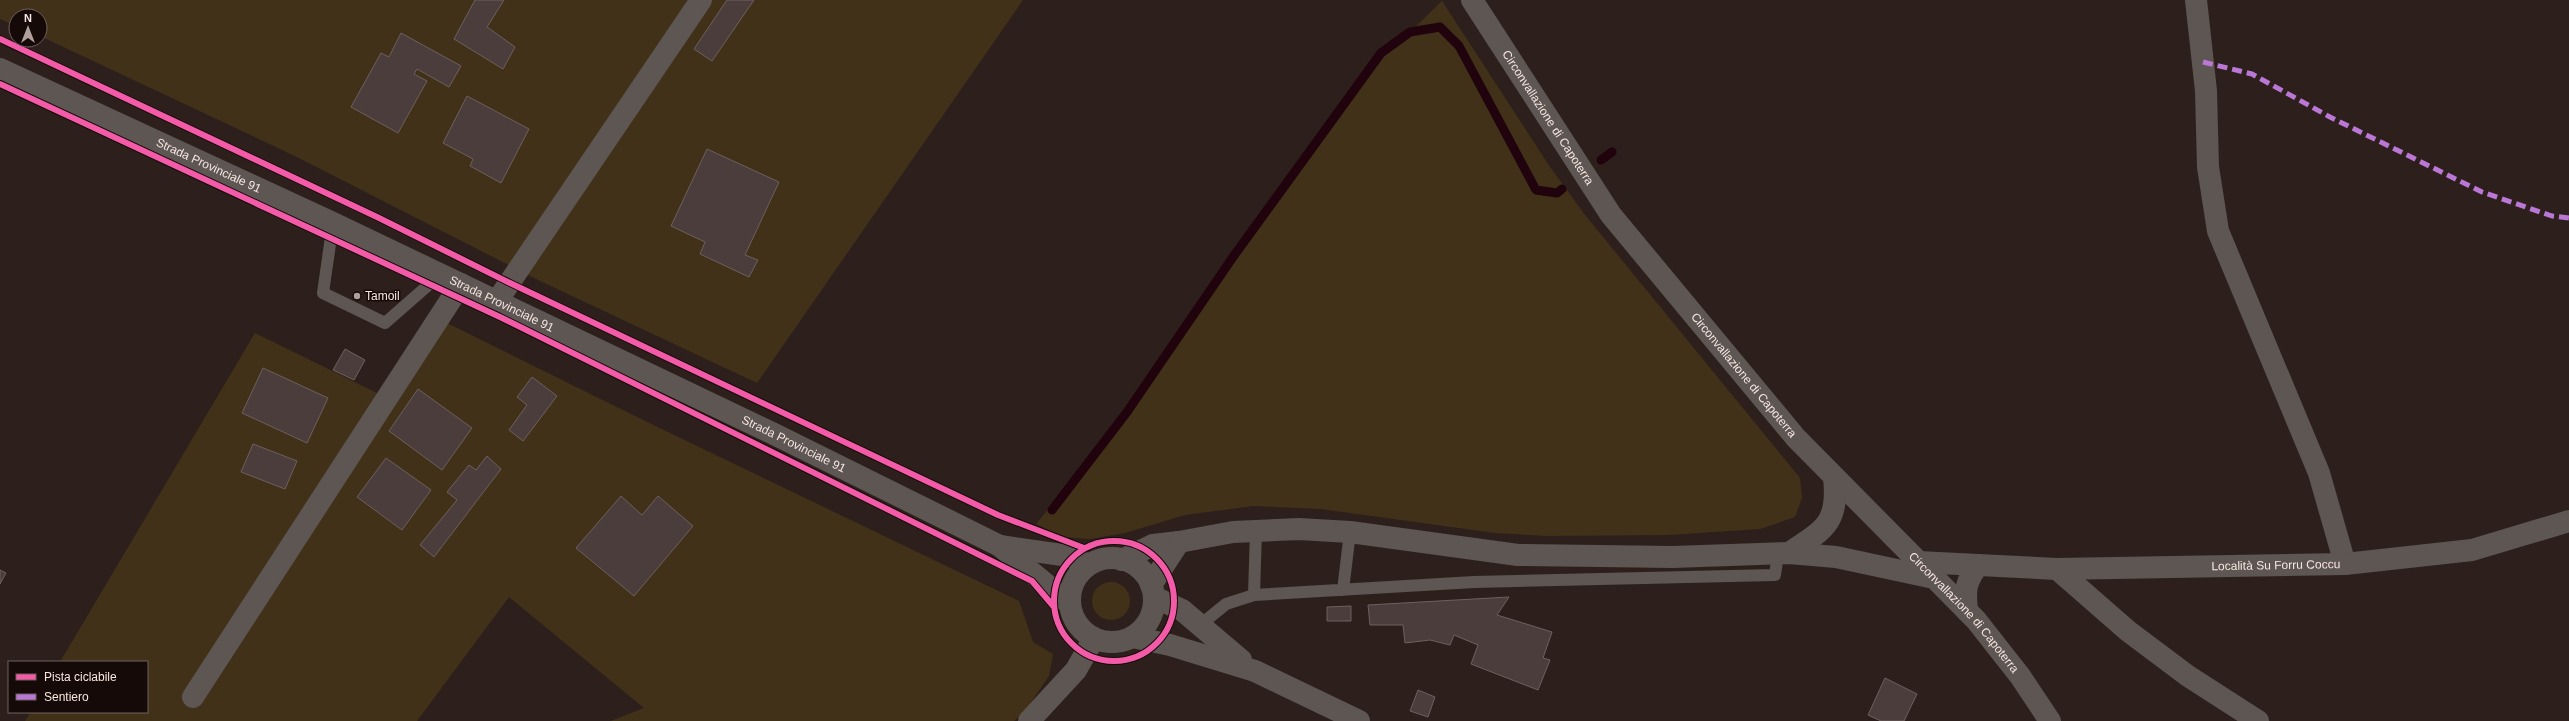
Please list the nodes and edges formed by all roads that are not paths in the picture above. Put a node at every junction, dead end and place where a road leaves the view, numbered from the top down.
1 (701, 0) edge
2 (1472, 0) edge
3 (2196, 0) edge
4 (0, 69) edge
5 (333, 223) junction
6 (441, 274) junction
7 (462, 284) junction
8 (497, 302) junction
9 (1834, 477) junction
10 (2569, 521) edge
11 (1256, 530) junction
12 (1350, 532) junction
13 (1179, 542) junction
14 (1000, 546) junction
15 (1783, 554) junction
16 (1122, 560) junction
17 (1918, 562) junction
18 (2345, 564) junction
19 (1088, 565) junction
20 (1978, 565) junction
21 (2057, 569) junction
22 (1934, 578) junction
23 (1343, 590) junction
24 (1153, 591) junction
25 (1254, 595) junction
26 (1070, 604) junction
27 (1967, 611) junction
28 (1199, 626) junction
29 (1094, 638) junction
30 (1133, 638) junction
31 (1255, 671) junction
32 (193, 697) dead end
33 (1029, 721) edge
34 (1359, 721) edge
35 (2050, 721) edge
36 (2258, 721) edge

1 - 8 street
2 - 9 street, Circonvallazione di Capoterra
3 - 18 street
4 - 5 street, Strada Provinciale 91
5 - 6 street, Strada Provinciale 91
5 - 6 lane
6 - 7 street, Strada Provinciale 91
7 - 8 street, Strada Provinciale 91
7 - 32 street
8 - 14 street, Strada Provinciale 91
9 - 15 street
9 - 17 street, Circonvallazione di Capoterra
10 - 18 street, Località Su Forru Coccu
11 - 12 street
11 - 13 street
11 - 25 lane
12 - 15 street
12 - 23 lane
13 - 16 street
13 - 24 street
14 - 19 street
14 - 26 street
15 - 22 street
15 - 23 lane
16 - 19 street
16 - 24 street
17 - 20 street, Località Su Forru Coccu
17 - 22 street, Circonvallazione di Capoterra
18 - 21 street, Località Su Forru Coccu
19 - 26 street
20 - 21 street, Località Su Forru Coccu
20 - 27 street
21 - 36 street
22 - 27 street, Circonvallazione di Capoterra
23 - 25 lane
24 - 28 street
24 - 30 street
25 - 28 lane
26 - 29 street
27 - 35 street, Circonvallazione di Capoterra
28 - 31 street
29 - 30 street
29 - 33 street
30 - 31 street
31 - 34 street

